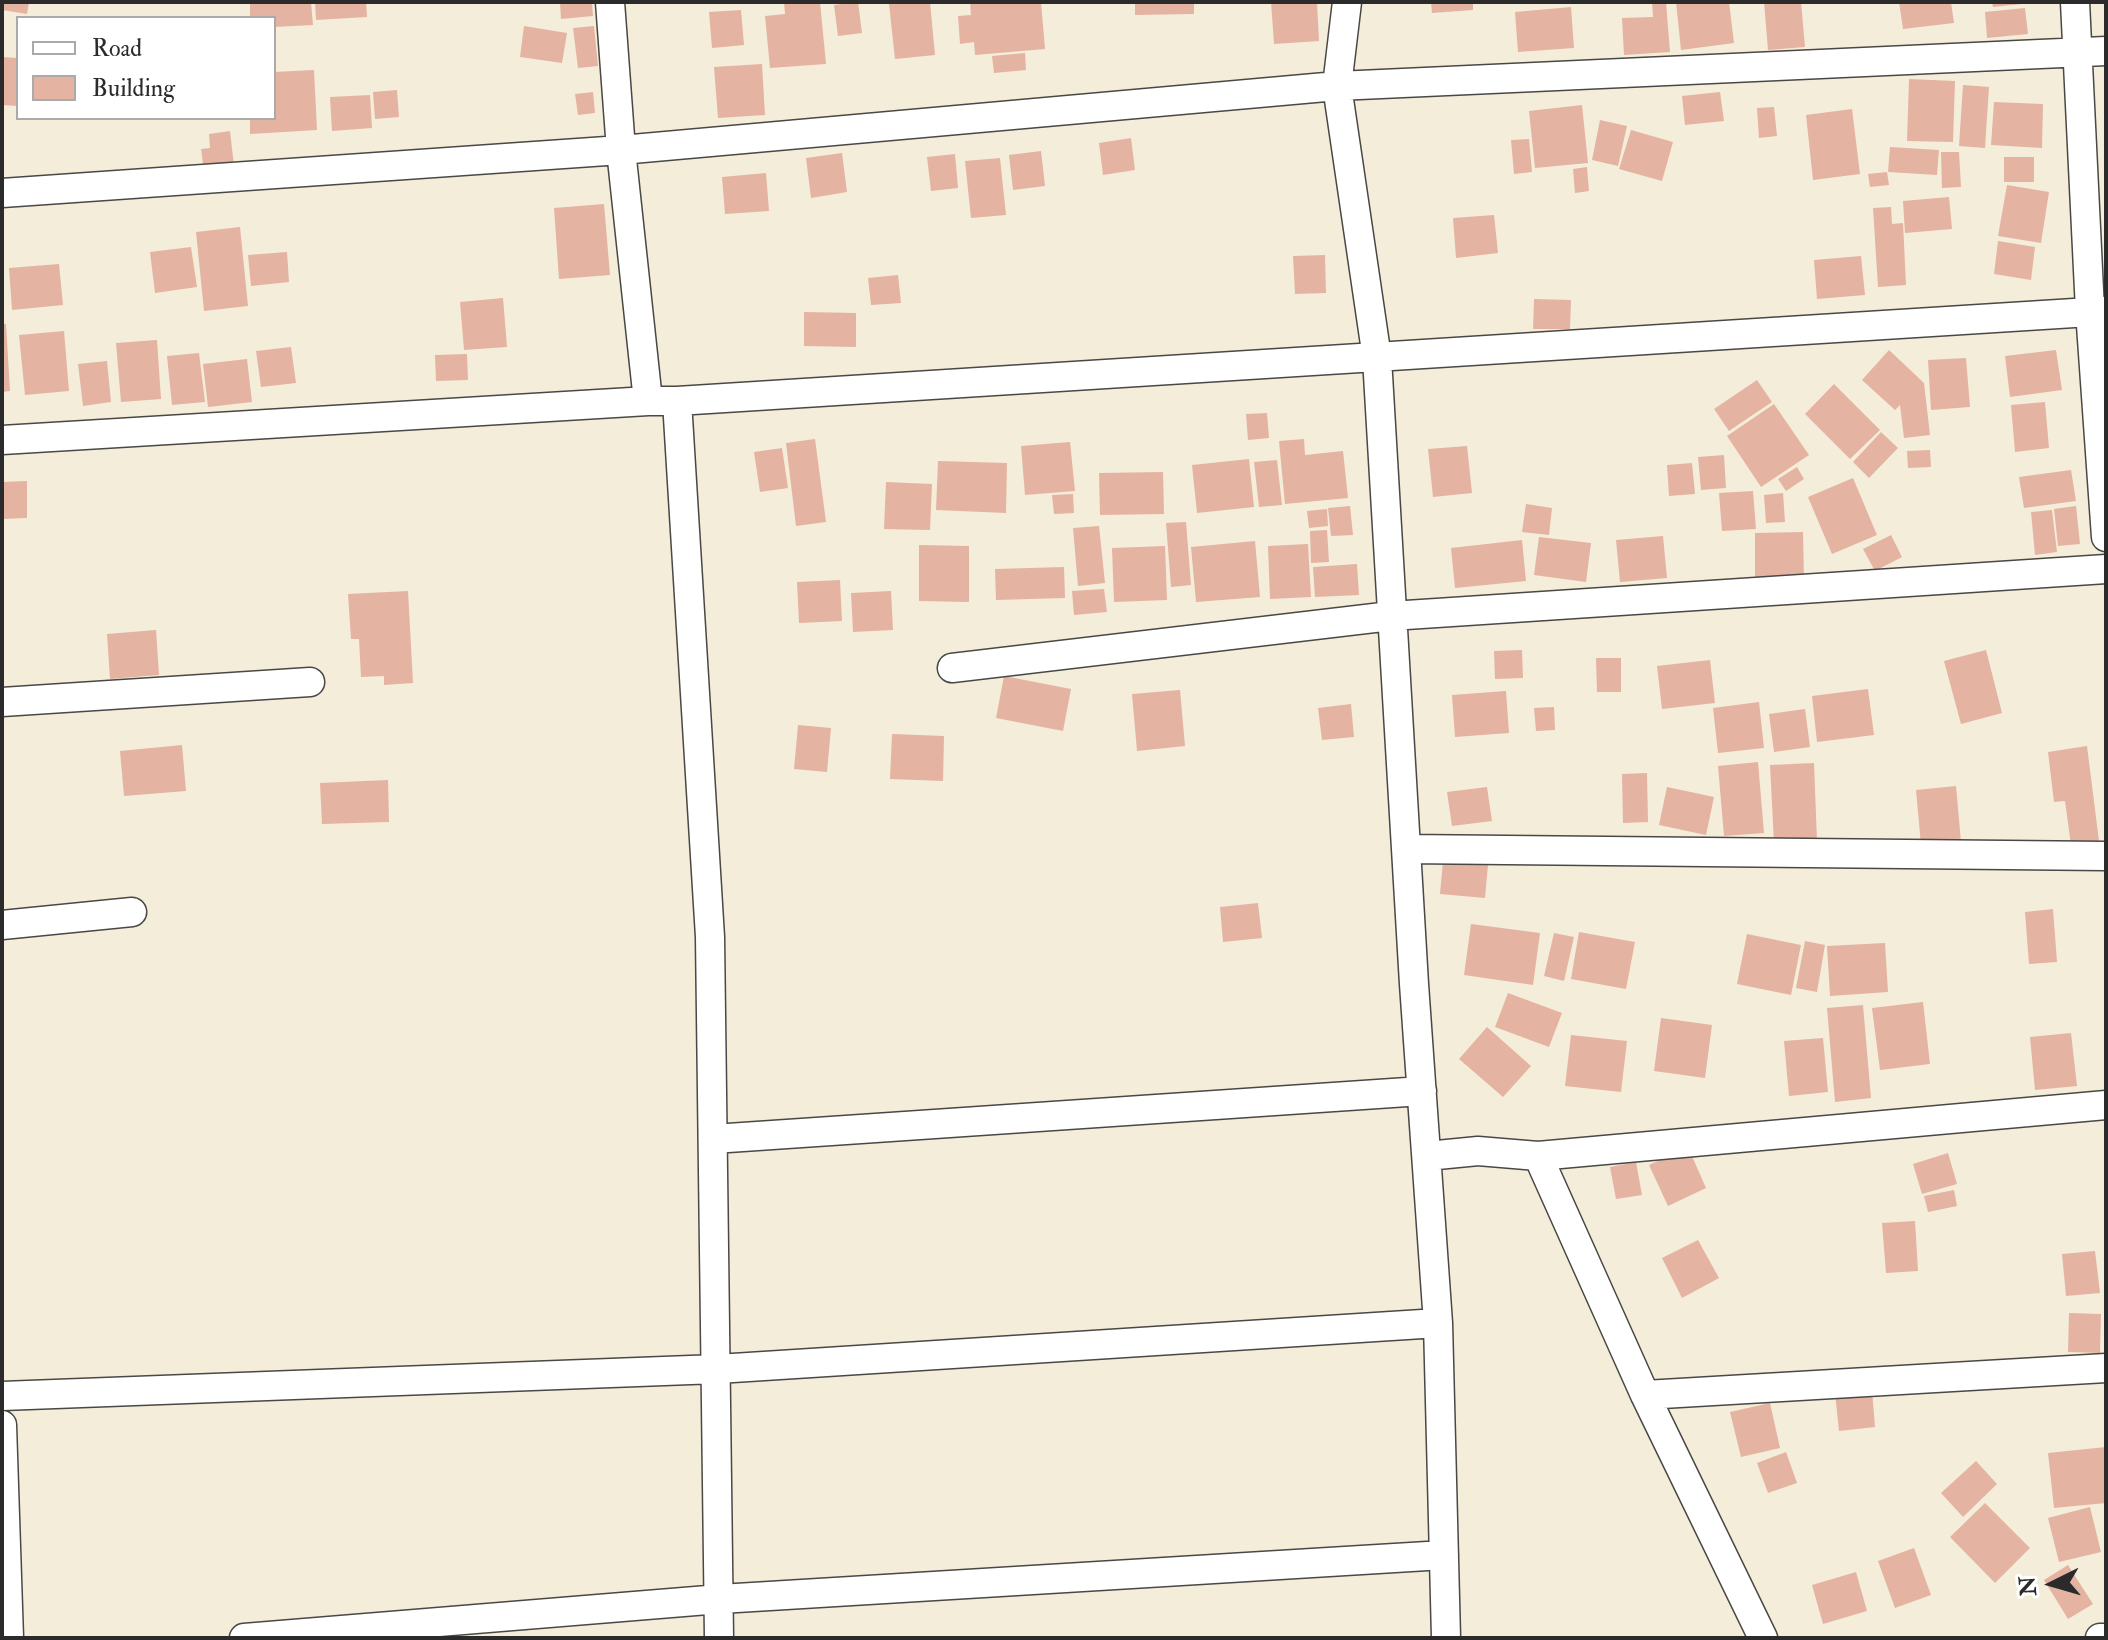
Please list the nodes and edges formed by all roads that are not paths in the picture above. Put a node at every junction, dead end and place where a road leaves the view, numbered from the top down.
1 (610, 2) edge
2 (1347, 2) edge
3 (2075, 2) edge
4 (2106, 51) edge
5 (2078, 52) junction
6 (1337, 86) junction
7 (621, 150) junction
8 (2, 193) edge
9 (2098, 311) edge
10 (1377, 358) junction
11 (648, 401) junction
12 (677, 401) junction
13 (2, 440) edge
14 (2106, 537) edge
15 (2106, 569) edge
16 (1391, 616) junction
17 (952, 668) dead end
18 (310, 682) dead end
19 (2, 702) edge
20 (1406, 849) junction
21 (2106, 856) edge
22 (132, 912) dead end
23 (2, 925) edge
24 (1422, 1091) junction
25 (2106, 1105) edge
26 (713, 1139) junction
27 (1427, 1156) junction
28 (1538, 1156) junction
29 (1438, 1323) junction
30 (2106, 1368) edge
31 (717, 1369) junction
32 (1645, 1395) junction
33 (2, 1396) edge
34 (2, 1425) edge
35 (1444, 1555) junction
36 (720, 1599) junction
37 (9, 1638) edge
38 (244, 1638) edge
39 (719, 1638) edge
40 (1446, 1638) edge
41 (1763, 1638) edge

1 - 7 street
2 - 6 street
3 - 5 street
4 - 5 street
5 - 6 street
5 - 9 street
6 - 7 street
6 - 10 street
7 - 8 street
7 - 11 street
9 - 10 street
9 - 14 street
10 - 12 street
10 - 16 street
11 - 12 street
11 - 13 street
12 - 26 street
15 - 16 street
16 - 17 street
16 - 20 street
18 - 19 street
20 - 21 street
20 - 24 street
22 - 23 street
24 - 26 street
24 - 27 street
25 - 28 street
26 - 31 street
27 - 28 street
27 - 29 street
28 - 32 street
29 - 31 street
29 - 35 street
30 - 32 street
31 - 33 street
31 - 36 street
32 - 41 street
34 - 37 street
35 - 36 street
35 - 40 street
36 - 38 street
36 - 39 street

